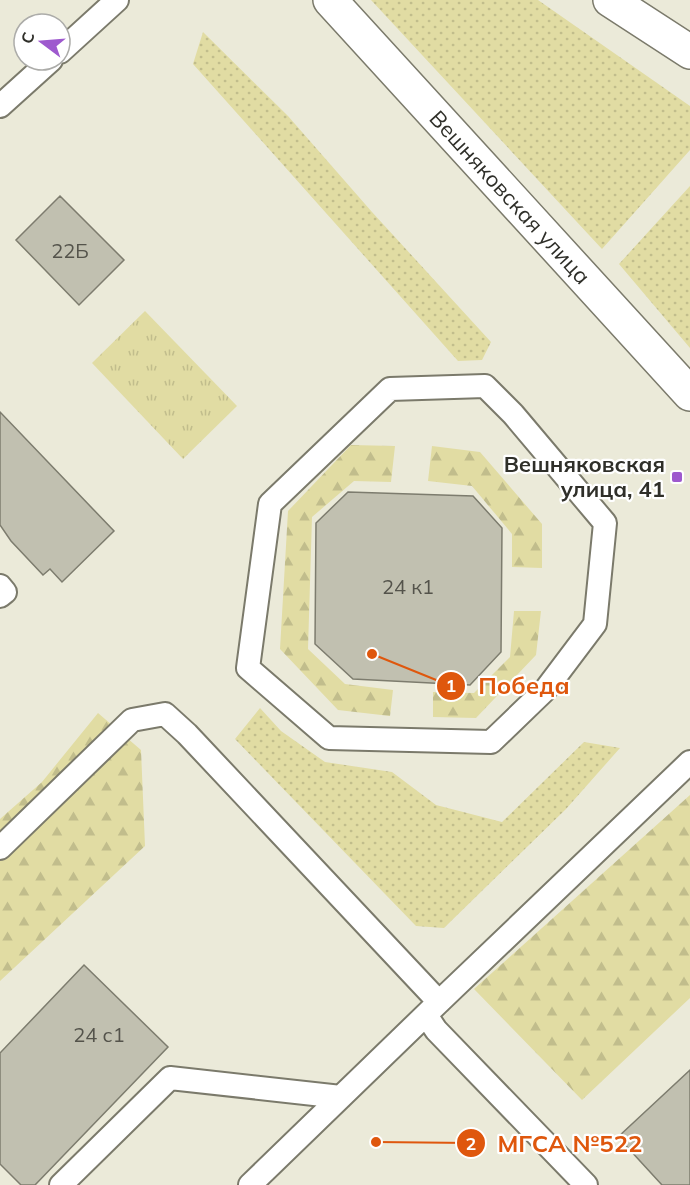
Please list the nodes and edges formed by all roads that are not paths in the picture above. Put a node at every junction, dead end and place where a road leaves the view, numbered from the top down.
1 (117, 0) edge
2 (330, 0) edge
3 (610, 0) edge
4 (72, 40) edge
5 (690, 52) edge
6 (38, 72) edge
7 (0, 106) edge
8 (690, 394) edge
9 (0, 586) edge
10 (0, 596) edge
11 (595, 624) joint
12 (690, 762) edge
13 (0, 848) edge
14 (432, 1009) junction
15 (341, 1097) junction
16 (61, 1185) edge
17 (250, 1185) edge
18 (586, 1185) edge

1 - 4 lane
2 - 8 street, Вешняковская улица
3 - 5 street
6 - 7 lane
9 - 10 lane
11 - 11 lane
12 - 14 lane
13 - 14 lane
14 - 15 lane
14 - 18 lane
15 - 16 lane
15 - 17 lane

